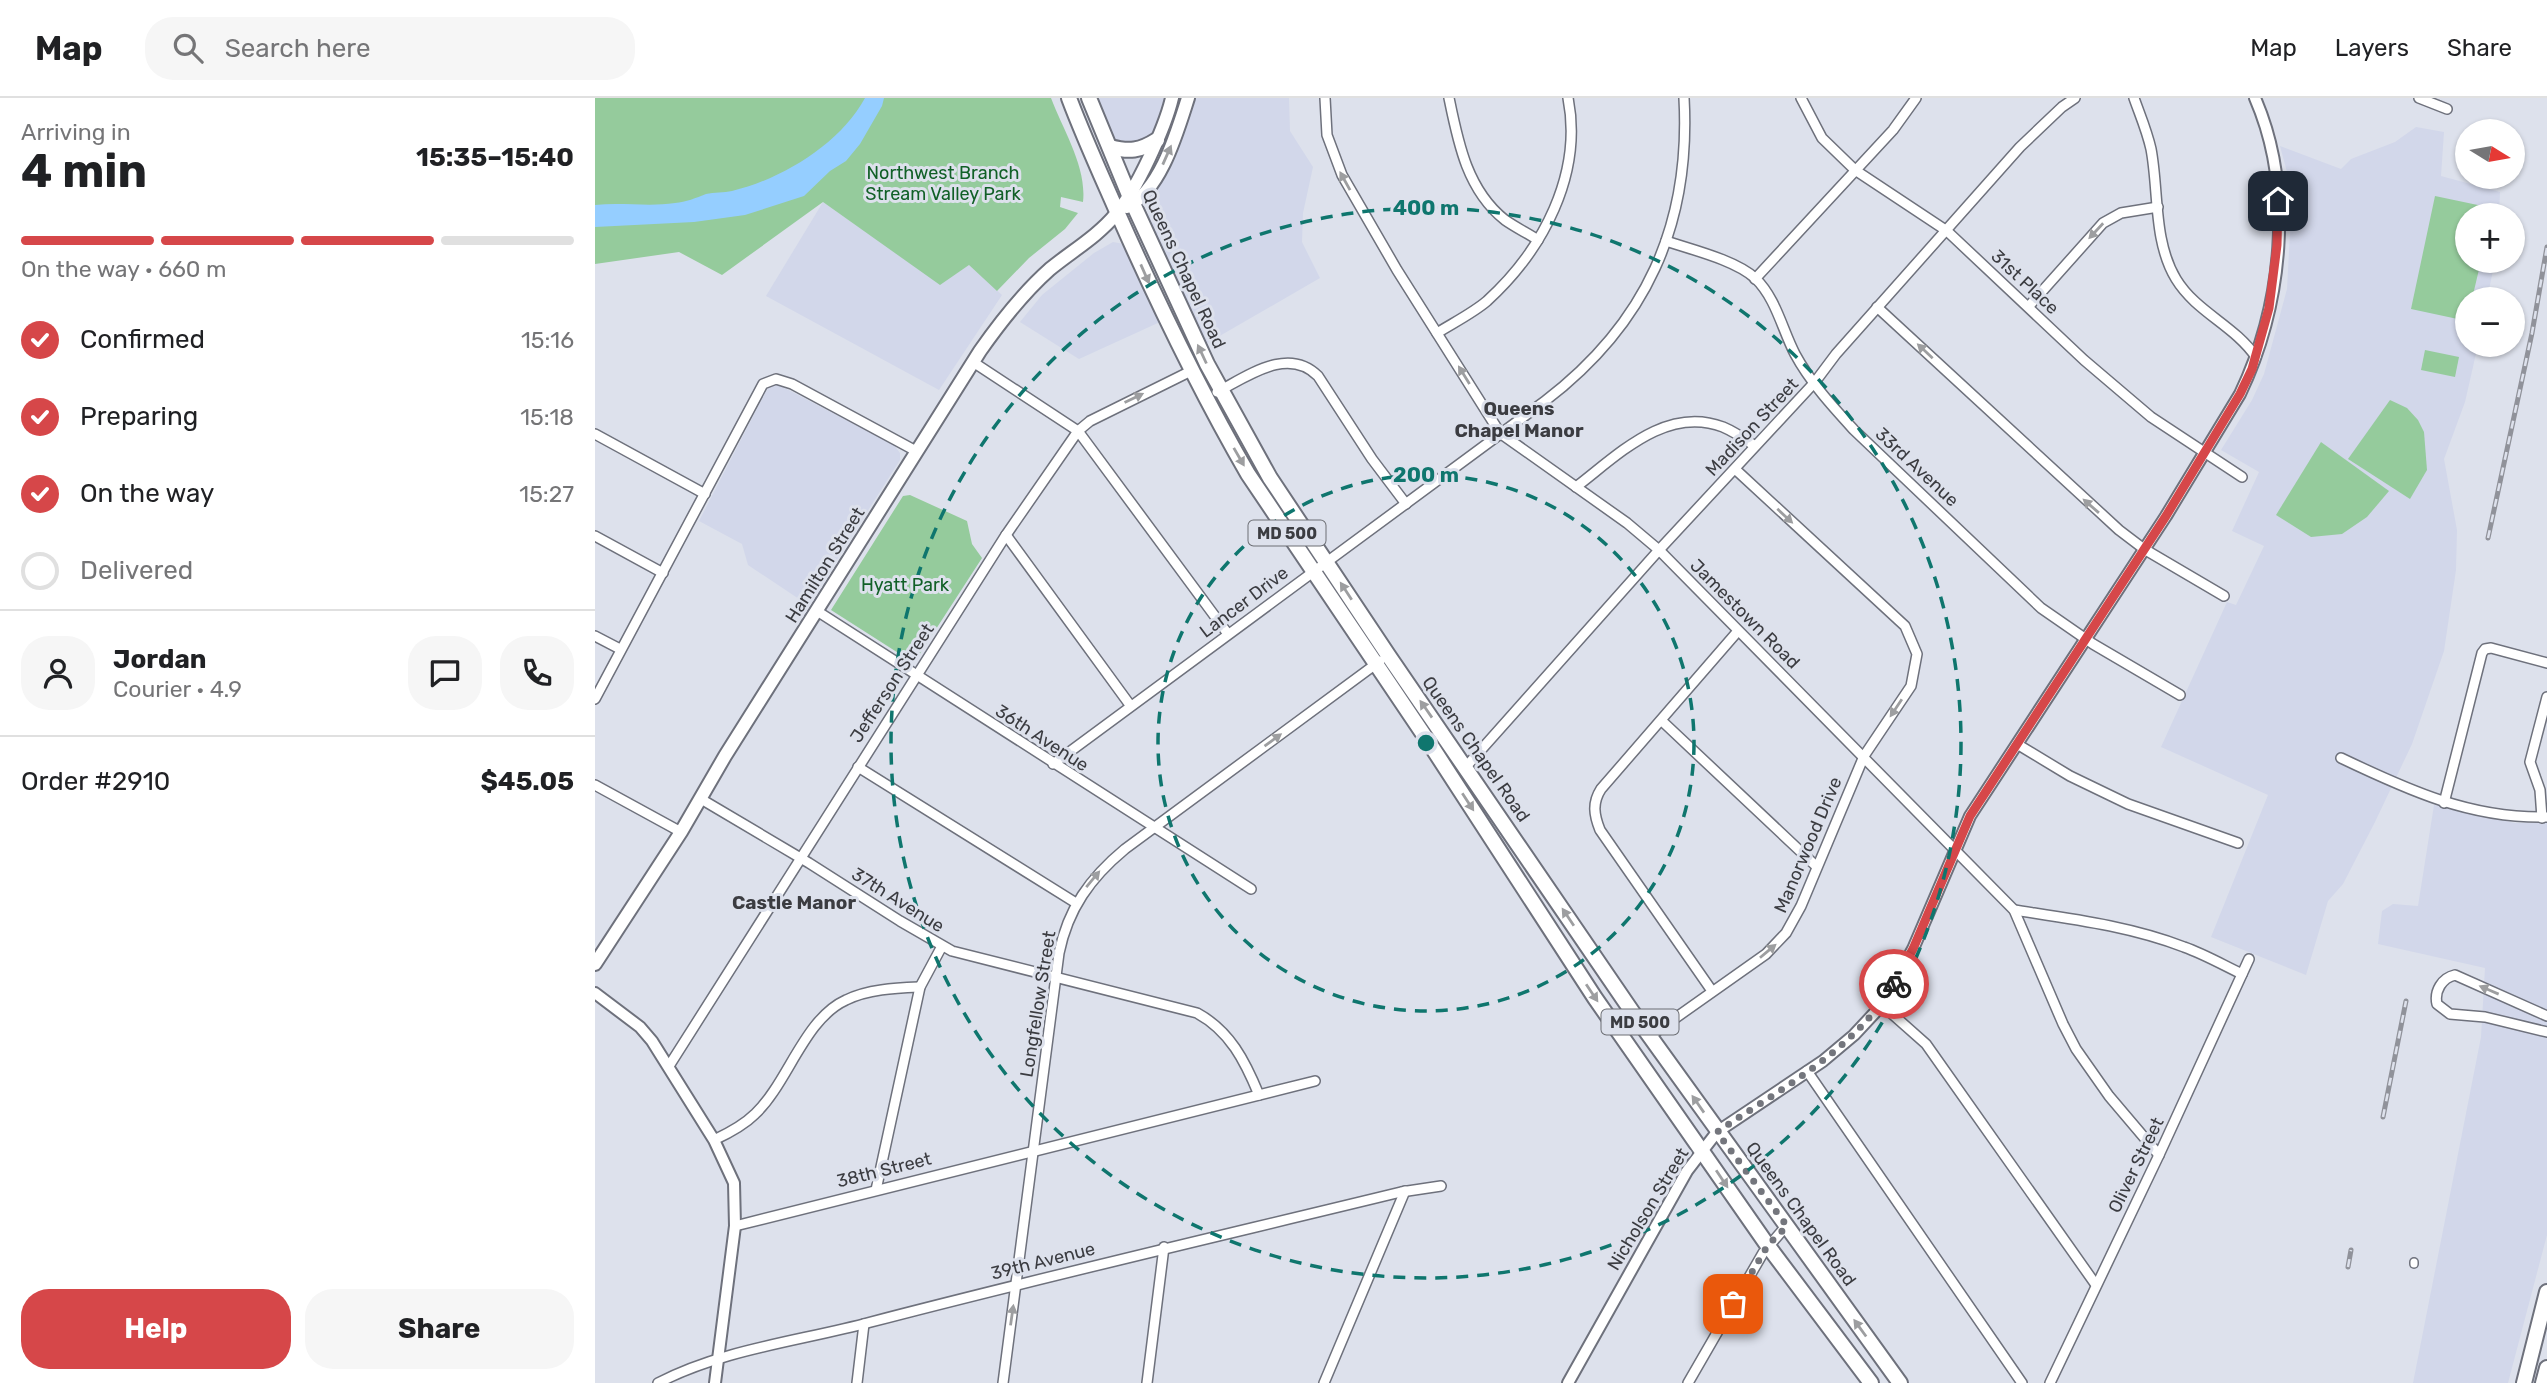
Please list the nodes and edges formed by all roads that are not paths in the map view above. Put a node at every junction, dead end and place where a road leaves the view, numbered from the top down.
1 (1069, 98) edge
2 (1089, 98) edge
3 (1172, 98) edge
4 (1188, 98) edge
5 (1325, 98) edge
6 (1449, 98) edge
7 (1569, 98) edge
8 (1685, 98) edge
9 (1801, 98) edge
10 (1916, 98) edge
11 (2075, 98) edge
12 (2134, 98) edge
13 (2255, 98) edge
14 (2419, 98) edge
15 (2447, 109) dead end
16 (1157, 140) junction
17 (1109, 147) junction
18 (1855, 170) junction
19 (1131, 199) junction
20 (2158, 207) junction
21 (1118, 212) junction
22 (1947, 231) junction
23 (1538, 240) junction
24 (1666, 241) junction
25 (1755, 279) junction
26 (2029, 306) junction
27 (1877, 307) junction
28 (1437, 333) junction
29 (2256, 357) junction
30 (973, 362) junction
31 (1193, 370) junction
32 (1815, 382) junction
33 (1220, 390) junction
34 (1206, 397) junction
35 (1078, 431) junction
36 (1500, 433) junction
37 (595, 434) edge
38 (1755, 446) junction
39 (916, 452) junction
40 (2205, 454) junction
41 (1734, 469) junction
42 (2242, 477) dead end
43 (1576, 487) junction
44 (705, 494) junction
45 (1406, 504) junction
46 (1006, 535) junction
47 (595, 536) edge
48 (2144, 549) junction
49 (1659, 550) junction
50 (1326, 561) junction
51 (1313, 571) junction
52 (663, 573) junction
53 (2224, 596) dead end
54 (817, 611) junction
55 (1738, 631) junction
56 (1228, 634) junction
57 (595, 636) edge
58 (2086, 639) junction
59 (620, 649) junction
60 (1382, 659) junction
61 (2547, 663) edge
62 (916, 677) junction
63 (2180, 695) dead end
64 (2547, 697) edge
65 (595, 699) edge
66 (1131, 705) junction
67 (1662, 721) junction
68 (2017, 744) junction
69 (1864, 756) junction
70 (2341, 758) dead end
71 (1053, 764) junction
72 (1466, 766) junction
73 (859, 767) junction
74 (1454, 780) junction
75 (595, 785) edge
76 (701, 799) junction
77 (2444, 803) junction
78 (2545, 818) edge
79 (1153, 828) junction
80 (681, 832) junction
81 (2238, 843) dead end
82 (1955, 849) junction
83 (802, 858) junction
84 (1816, 866) junction
85 (1251, 889) dead end
86 (1076, 903) junction
87 (2014, 910) junction
88 (942, 946) junction
89 (2249, 959) dead end
90 (595, 964) edge
91 (2242, 974) junction
92 (1056, 977) junction
93 (921, 987) junction
94 (1712, 991) junction
95 (595, 993) edge
96 (1882, 1005) junction
97 (2547, 1016) edge
98 (2547, 1032) edge
99 (1650, 1036) junction
100 (669, 1066) junction
101 (1807, 1071) junction
102 (1315, 1081) dead end
103 (1259, 1095) junction
104 (1717, 1132) junction
105 (715, 1140) junction
106 (1703, 1150) junction
107 (1033, 1151) junction
108 (2159, 1155) junction
109 (1440, 1186) dead end
110 (876, 1190) junction
111 (1405, 1191) junction
112 (735, 1226) junction
113 (1787, 1226) junction
114 (1768, 1245) junction
115 (1164, 1247) junction
116 (1017, 1284) junction
117 (2096, 1284) junction
118 (2547, 1292) edge
119 (864, 1324) junction
120 (719, 1359) junction
121 (2547, 1368) edge
122 (658, 1383) edge
123 (715, 1383) edge
124 (857, 1383) edge
125 (1003, 1383) edge
126 (1147, 1383) edge
127 (1324, 1383) edge
128 (1568, 1383) edge
129 (1688, 1383) edge
130 (1871, 1383) edge
131 (1900, 1383) edge
132 (2022, 1383) edge
133 (2050, 1383) edge
134 (2523, 1383) edge
135 (2543, 1383) edge

1 - 21 main road, Queens Chapel Road / MD 500
2 - 17 main road, Queens Chapel Road / MD 500
3 - 16 main road
19 -> 4 main road, Hamilton Street
28 -> 5 street, Jamestown Road
6 - 23 street
7 - 23 street
8 - 24 street, Lancer Drive
9 - 18 street, 31st Place
10 - 18 street
11 - 22 street, Madison Street
12 - 20 street
13 - 29 street, Nicholson Street
14 - 15 street
16 - 17 main road
16 - 19 main road
17 - 19 main road, Queens Chapel Road / MD 500
18 - 22 street, 31st Place
18 - 25 street
19 - 21 main road, Hamilton Street
33 -> 19 main road, Queens Chapel Road / MD 500
20 -> 26 street
20 - 29 street
21 - 30 main road, Hamilton Street
21 -> 31 main road, Queens Chapel Road / MD 500
22 - 26 street, 31st Place
22 - 27 street, Madison Street
23 - 28 street
24 - 25 street, 33rd Avenue
24 - 36 street, Lancer Drive
25 - 32 street, 33rd Avenue
26 - 40 street, 31st Place
27 - 32 street, Madison Street
48 -> 27 street
36 -> 28 street, Jamestown Road
29 - 40 street, Nicholson Street
30 - 35 street
30 - 39 main road, Hamilton Street
31 - 34 main road, Queens Chapel Road / MD 500
35 -> 31 street, Jefferson Street
32 - 38 street, Madison Street
32 - 58 street, 33rd Avenue
33 - 34 street
33 - 45 street
33 - 50 main road, Queens Chapel Road / MD 500
34 -> 51 main road, Queens Chapel Road / MD 500
35 - 46 street, Jefferson Street
35 - 56 street
36 - 43 street, Jamestown Road
36 - 45 street, Lancer Drive
37 - 44 street
38 - 41 street, Madison Street
38 - 43 street
39 - 44 street
39 - 54 main road, Hamilton Street
40 - 42 street, 31st Place
40 - 48 street, Nicholson Street
41 - 49 street, Madison Street
41 -> 69 street, Manorwood Drive
43 - 49 street, Jamestown Road
44 - 52 street
45 - 50 street, Lancer Drive
46 - 62 street, Jefferson Street
46 - 66 street
47 - 52 street
48 - 53 street
48 - 58 street, Nicholson Street
49 - 55 street, Jamestown Road
49 - 72 street, Madison Street
50 - 51 street, Lancer Drive
60 -> 50 main road, Queens Chapel Road / MD 500
51 - 56 street, Lancer Drive
51 - 60 main road, Queens Chapel Road / MD 500
52 - 59 street
54 - 62 street, 36th Avenue
54 - 76 main road, Hamilton Street
55 - 67 street
55 - 69 street, Jamestown Road
56 - 66 street, Lancer Drive
57 - 59 street
58 - 63 street, 33rd Avenue
58 - 68 street, Nicholson Street
59 - 65 street
72 -> 60 main road, Queens Chapel Road / MD 500
60 - 74 main road, Queens Chapel Road / MD 500
79 -> 60 street, Longfellow Street
61 - 77 street
62 - 71 street, 36th Avenue
62 - 73 street, Jefferson Street
64 - 78 street
66 - 71 street, Lancer Drive
67 - 84 street
67 - 94 street
68 - 81 street
68 - 82 street, Nicholson Street
69 - 82 street, Jamestown Road
69 - 84 street, Manorwood Drive
70 - 77 street
71 - 79 street, 36th Avenue
72 - 74 street, Madison Street
99 -> 72 main road, Queens Chapel Road / MD 500
73 - 83 street, Jefferson Street
73 - 86 street
74 -> 106 main road, Queens Chapel Road / MD 500
75 - 80 street
76 - 80 main road, Hamilton Street
76 - 83 street, 37th Avenue
77 - 78 street
79 - 85 street, 36th Avenue
86 -> 79 street, Longfellow Street
80 - 90 main road, Hamilton Street
82 - 87 street, Jamestown Road
82 - 96 street, Nicholson Street
83 - 88 street, 37th Avenue
83 - 100 street, Jefferson Street
94 -> 84 street, Manorwood Drive
86 - 92 street, Longfellow Street
87 - 91 street
87 - 108 street, Jamestown Road
88 - 92 street, 37th Avenue
88 - 93 street
89 - 91 street, Oliver Street
91 - 108 street, Oliver Street
92 - 103 street, 37th Avenue
92 - 107 street, Longfellow Street
93 - 105 street
93 - 110 street
94 - 99 street, Manorwood Drive
95 - 100 street
96 - 101 street, Nicholson Street
96 - 117 street
97 -> 98 street
104 -> 99 main road, Queens Chapel Road / MD 500
100 - 105 street
101 - 104 street, Nicholson Street
101 - 132 street
102 - 103 street, 38th Street
103 - 107 street, 38th Street
104 - 106 street, Nicholson Street
104 - 113 main road, Queens Chapel Road / MD 500
105 - 112 street
106 -> 114 main road, Queens Chapel Road / MD 500
106 - 128 street, Nicholson Street
107 - 110 street, 38th Street
107 - 116 street, Longfellow Street
108 - 117 street, Oliver Street
109 - 111 street, 39th Avenue
110 - 112 street, 38th Street
111 - 115 street, 39th Avenue
111 - 127 street
112 - 120 street
113 - 114 street
131 -> 113 main road, Queens Chapel Road / MD 500
114 - 129 street
114 - 130 main road, Queens Chapel Road / MD 500
115 - 116 street, 39th Avenue
115 - 126 street
116 - 119 street, 39th Avenue
125 -> 116 street, Longfellow Street
117 - 133 street, Oliver Street
118 - 134 main road
119 - 120 street, 39th Avenue
119 - 124 street
120 - 122 street, 39th Avenue
120 - 123 street
121 - 135 main road

